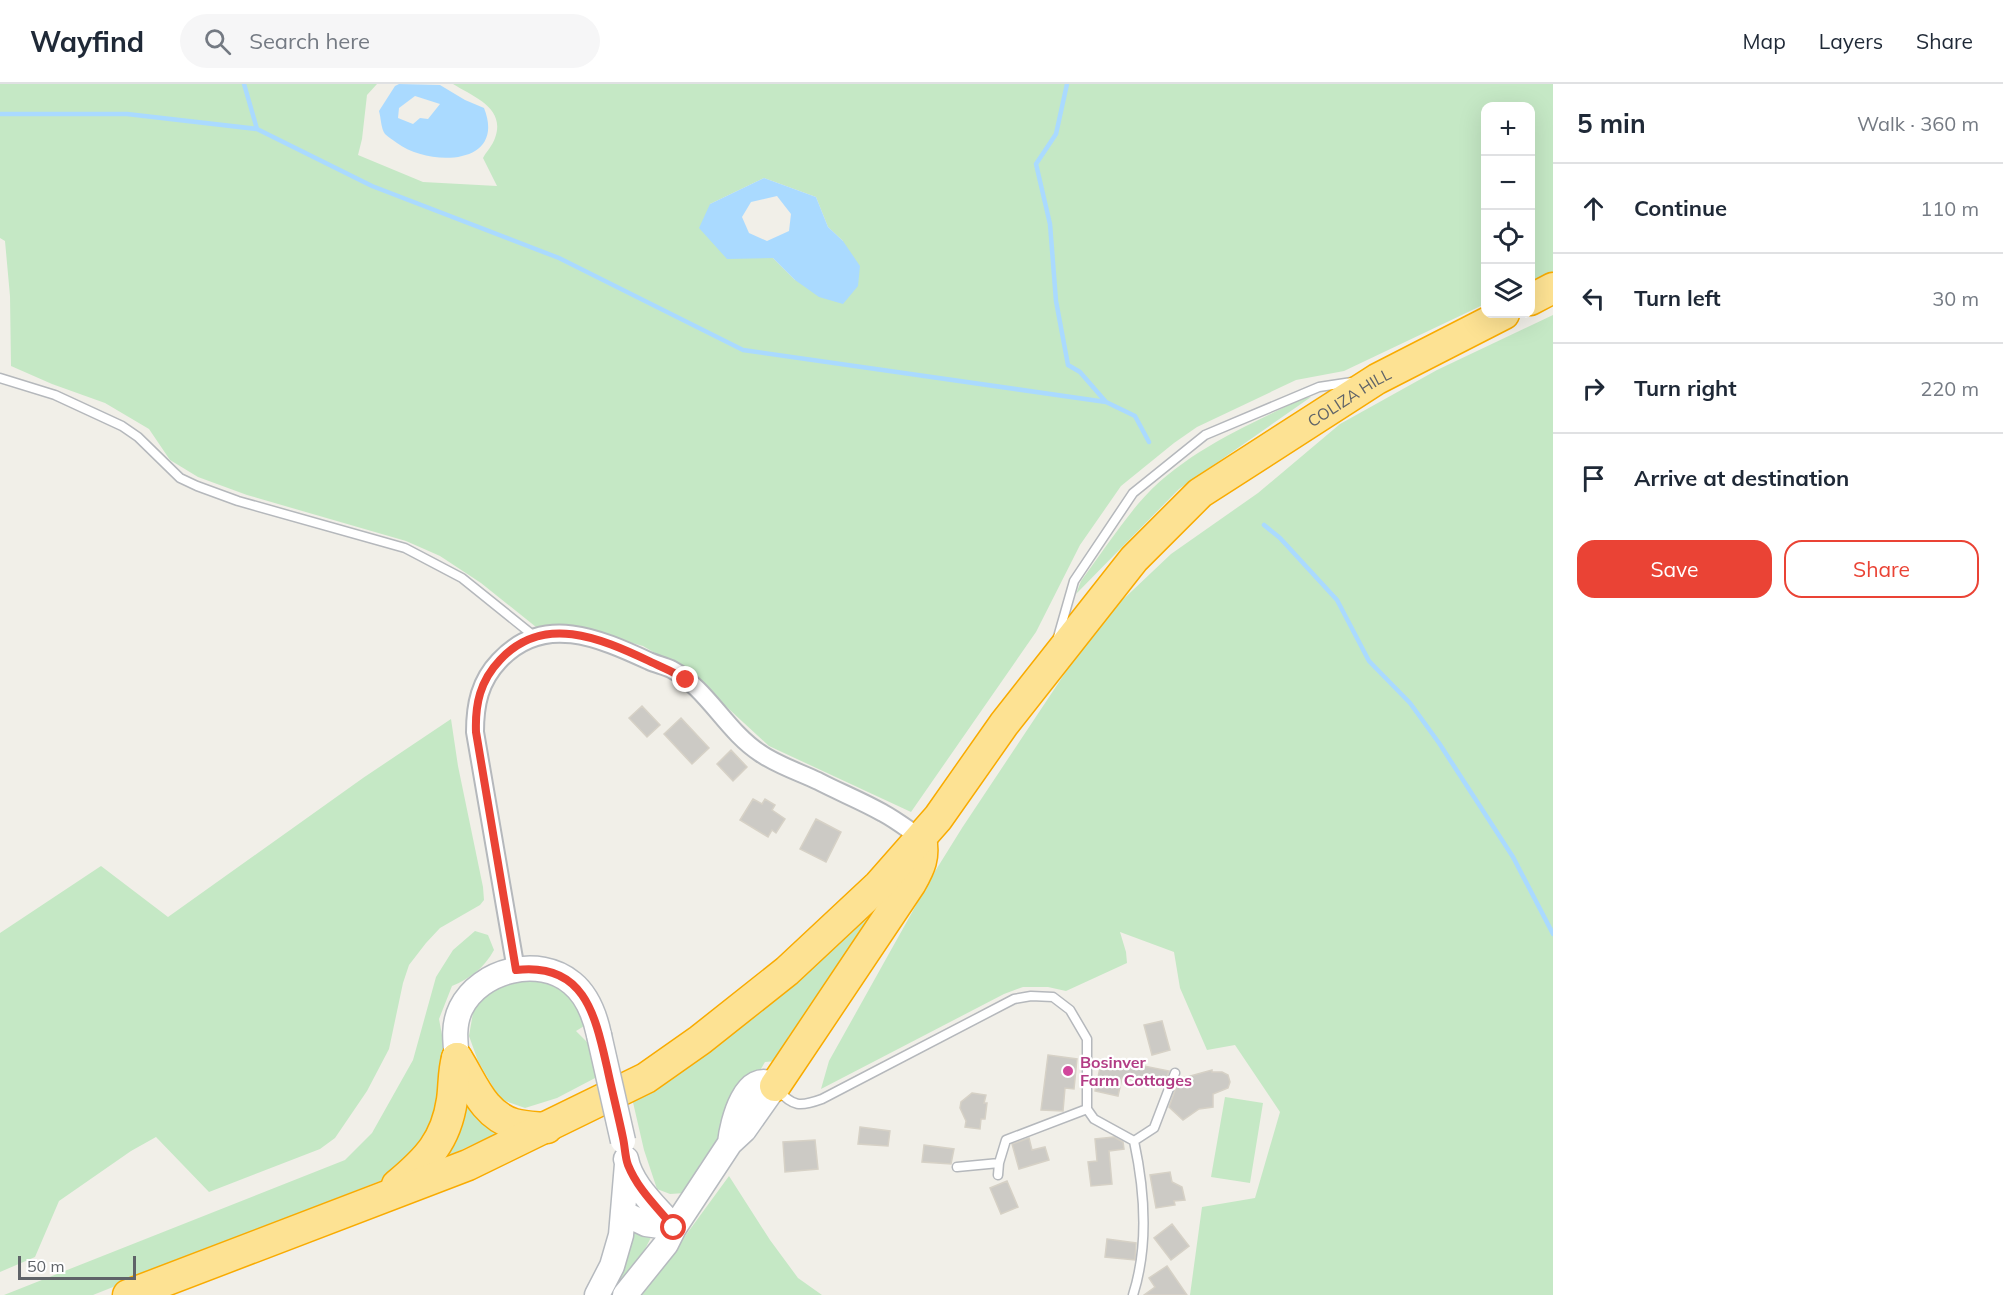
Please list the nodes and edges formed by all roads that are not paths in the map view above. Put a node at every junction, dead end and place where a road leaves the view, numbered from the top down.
1 (1553, 288) edge
2 (1535, 297) edge
3 (1496, 318) edge
4 (0, 378) edge
5 (1377, 379) junction
6 (534, 636) junction
7 (1050, 666) junction
8 (921, 838) junction
9 (516, 970) junction
10 (457, 1058) junction
11 (1175, 1073) dead end
12 (775, 1086) junction
13 (1087, 1109) junction
14 (547, 1128) junction
15 (1134, 1141) junction
16 (999, 1163) junction
17 (957, 1167) dead end
18 (998, 1175) dead end
19 (383, 1197) junction
20 (631, 1203) junction
21 (674, 1228) junction
22 (128, 1295) edge
23 (597, 1295) edge
24 (625, 1295) edge
25 (1133, 1295) edge

1 - 2 highway
3 - 5 highway, COLIZA HILL
4 - 6 lane
5 - 7 highway, COLIZA HILL
5 - 7 lane
6 - 8 street
6 - 9 street
7 - 8 highway, COLIZA HILL
8 - 12 highway
8 - 14 highway, COLIZA HILL
9 - 10 street
9 - 20 street, bridge
10 - 14 highway
10 - 19 highway
11 - 15 lane
12 - 13 lane
12 - 21 street
13 - 15 lane
13 - 16 lane
14 - 19 highway, COLIZA HILL
15 - 25 lane
16 - 17 lane
16 - 18 lane
19 - 22 highway, COLIZA HILL
20 - 21 street
20 - 23 street
21 - 24 street

